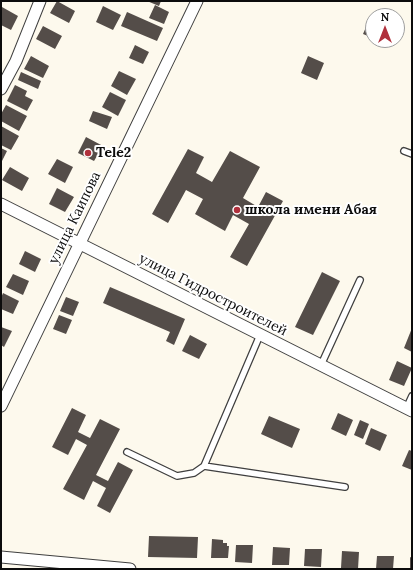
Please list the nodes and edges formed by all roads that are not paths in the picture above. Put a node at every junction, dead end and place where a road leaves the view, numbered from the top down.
1 (40, 1) edge
2 (197, 1) edge
3 (1, 89) edge
4 (404, 151) dead end
5 (412, 154) edge
6 (1, 204) edge
7 (79, 244) junction
8 (360, 280) dead end
9 (260, 335) junction
10 (321, 365) junction
11 (412, 396) edge
12 (1, 406) edge
13 (409, 410) edge
14 (127, 452) dead end
15 (204, 466) junction
16 (345, 487) dead end
17 (1, 557) edge
18 (130, 569) edge

1 - 3 street
2 - 7 street, улица Каипова
4 - 5 lane
6 - 7 street, улица Гидростроителей
7 - 9 street, улица Гидростроителей
7 - 12 street, улица Каипова
8 - 10 lane
9 - 10 street, улица Гидростроителей
9 - 15 lane
10 - 13 street, улица Гидростроителей
11 - 13 lane
14 - 15 lane
15 - 16 lane
17 - 18 street

